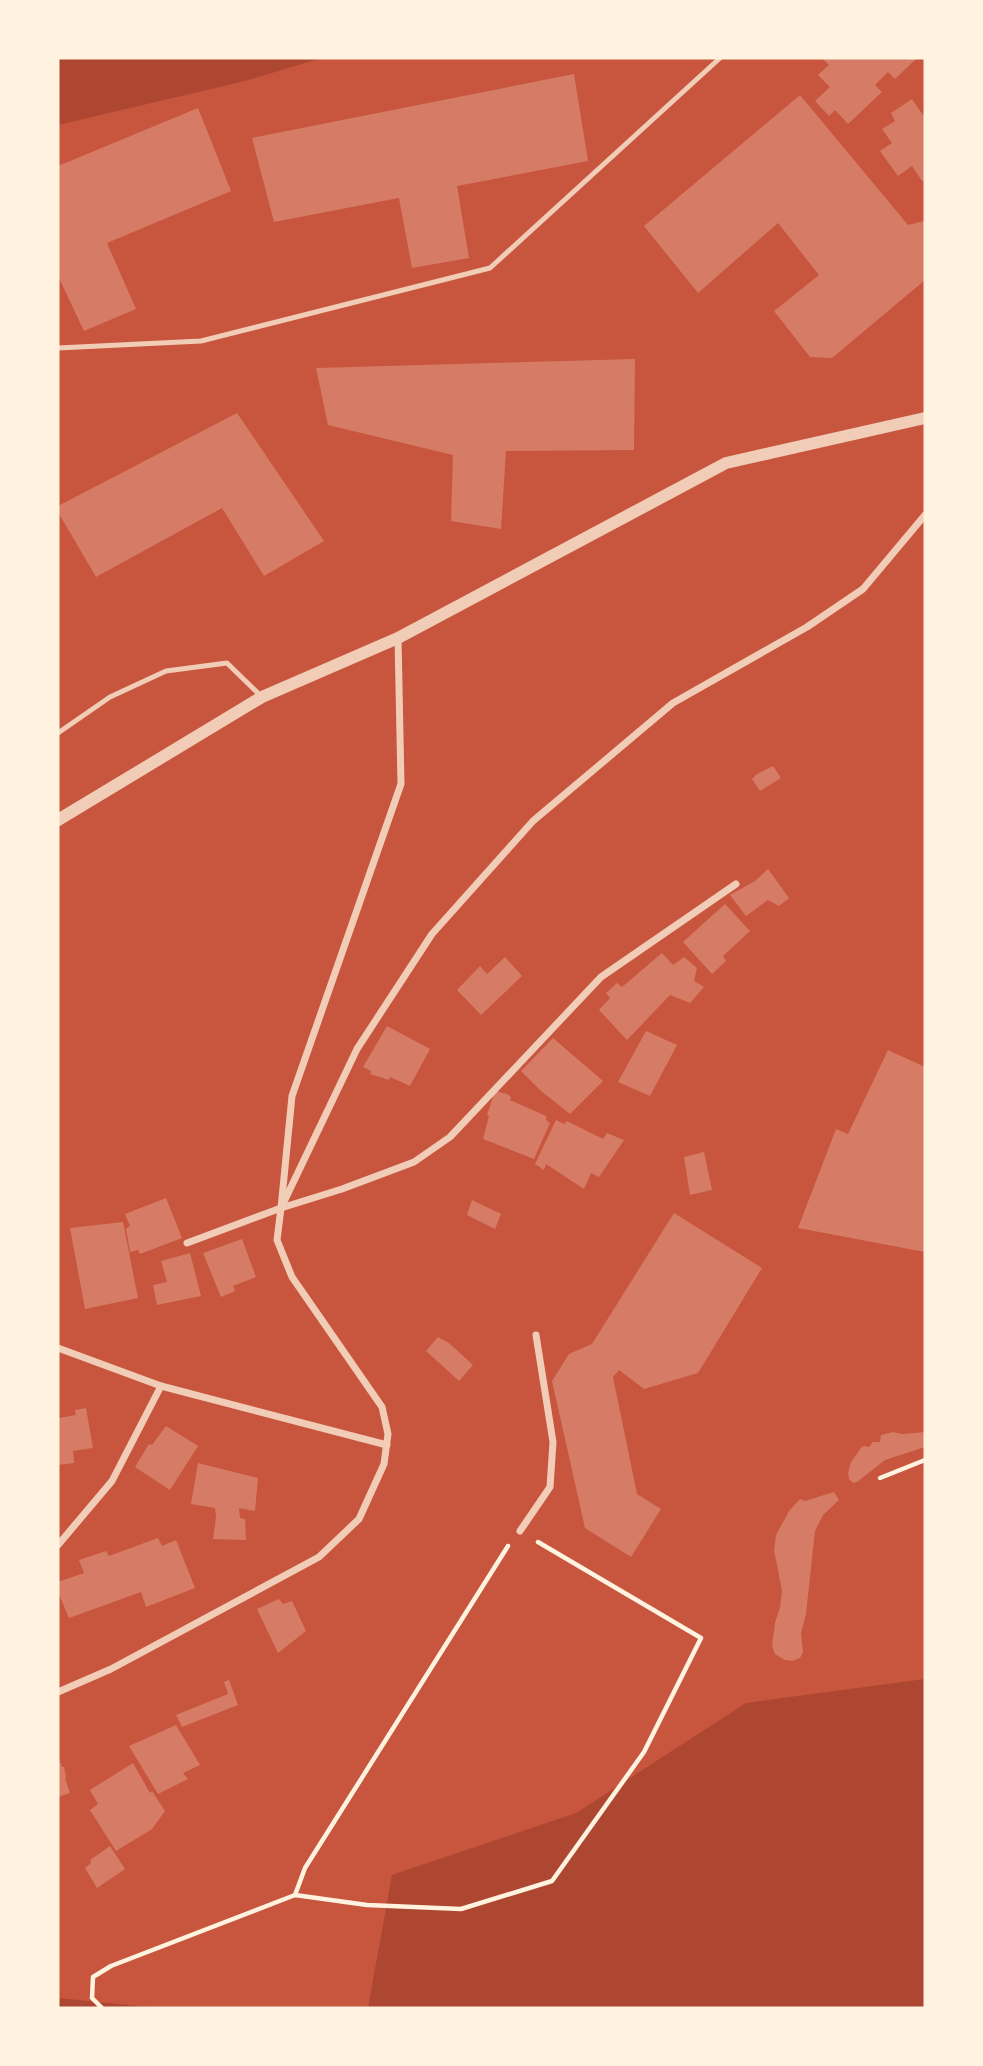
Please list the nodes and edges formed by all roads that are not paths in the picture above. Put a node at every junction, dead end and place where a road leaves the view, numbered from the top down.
1 (720, 58) edge
2 (58, 348) edge
3 (925, 418) edge
4 (925, 515) edge
5 (398, 638) junction
6 (262, 697) junction
7 (58, 733) edge
8 (58, 820) edge
9 (736, 884) dead end
10 (281, 1208) junction
11 (187, 1242) dead end
12 (536, 1335) dead end
13 (58, 1348) edge
14 (161, 1386) junction
15 (387, 1445) junction
16 (520, 1531) road end
17 (58, 1545) edge
18 (58, 1692) edge

1 - 2 lane
3 - 5 street
4 - 10 street
5 - 6 street
5 - 10 street
6 - 7 lane
6 - 8 street
9 - 10 street
10 - 11 street
10 - 15 street
12 - 16 street
13 - 14 street
14 - 15 street
14 - 17 street
15 - 18 street

